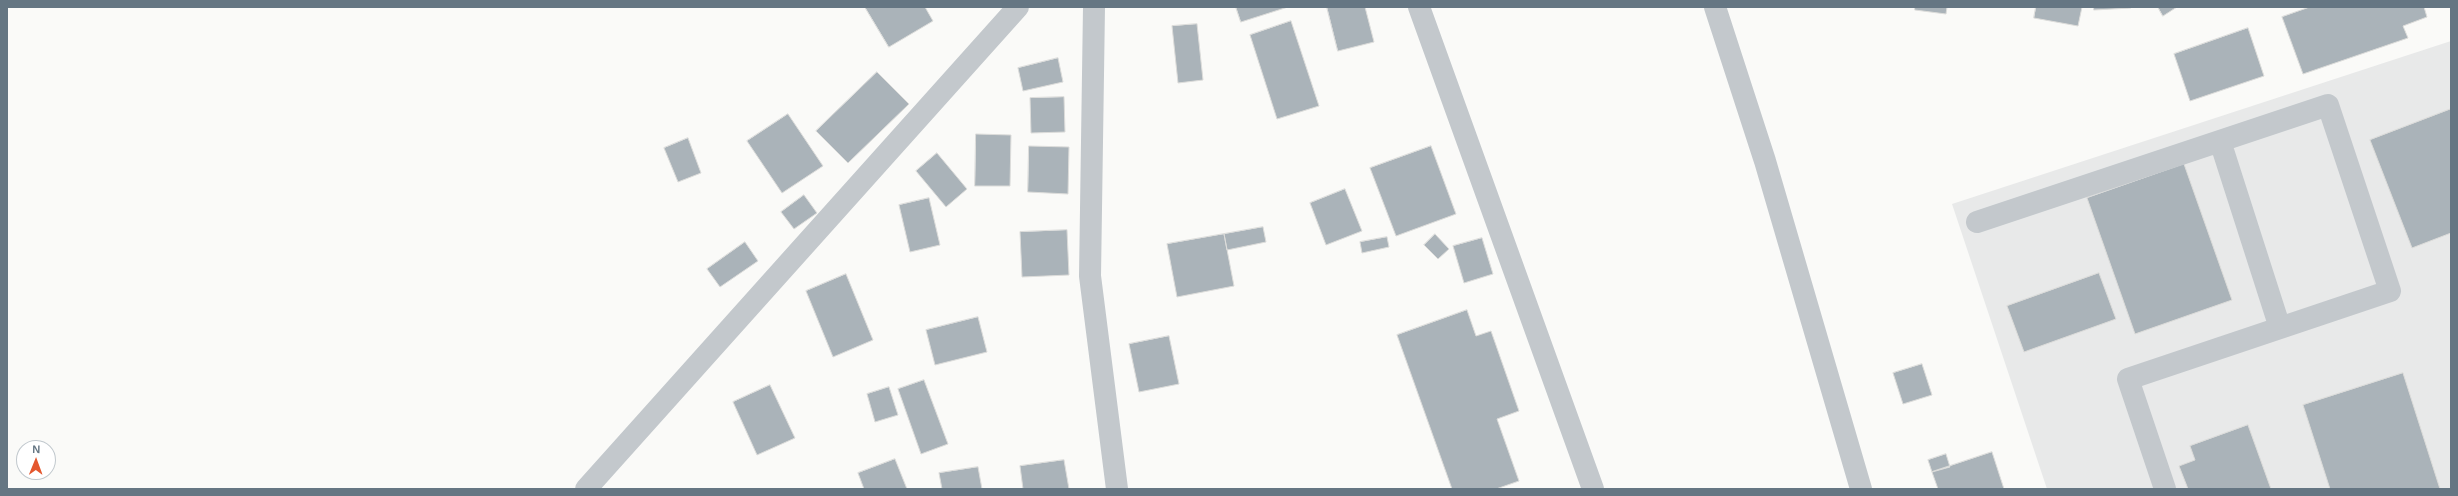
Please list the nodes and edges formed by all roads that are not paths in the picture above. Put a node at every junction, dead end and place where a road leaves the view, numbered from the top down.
1 (1018, 7) edge
2 (1094, 7) edge
3 (1420, 7) edge
4 (1715, 7) edge
5 (2220, 141) junction
6 (1976, 222) dead end
7 (2280, 328) junction
8 (586, 489) edge
9 (1117, 489) edge
10 (1593, 489) edge
11 (1861, 489) edge
12 (2165, 489) edge

1 - 8 street
2 - 9 street
3 - 10 street
4 - 11 street
5 - 6 street
5 - 7 street
5 - 7 street
7 - 12 street

